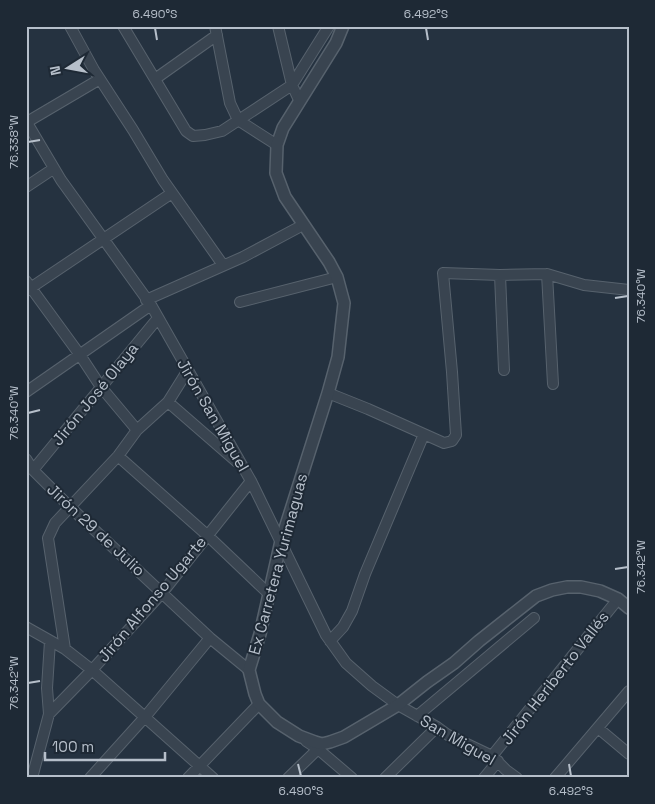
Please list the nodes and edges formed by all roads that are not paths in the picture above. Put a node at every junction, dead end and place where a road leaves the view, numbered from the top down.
1 (70, 26) edge
2 (124, 26) edge
3 (278, 26) edge
4 (329, 26) edge
5 (343, 26) edge
6 (216, 31) edge
7 (100, 79) junction
8 (155, 79) junction
9 (292, 85) junction
10 (299, 100) junction
11 (238, 120) junction
12 (27, 122) edge
13 (277, 145) junction
14 (53, 169) junction
15 (26, 187) edge
16 (172, 193) junction
17 (303, 225) junction
18 (103, 238) junction
19 (223, 265) junction
20 (547, 274) junction
21 (500, 275) junction
22 (337, 277) junction
23 (28, 287) edge
24 (629, 290) edge
25 (240, 302) dead end
26 (148, 303) junction
27 (158, 318) junction
28 (80, 355) junction
29 (188, 370) junction
30 (504, 370) dead end
31 (553, 384) dead end
32 (101, 387) junction
33 (26, 392) edge
34 (328, 392) junction
35 (168, 402) junction
36 (137, 430) junction
37 (424, 434) junction
38 (118, 456) junction
39 (26, 459) edge
40 (243, 467) junction
41 (33, 470) junction
42 (252, 481) junction
43 (70, 507) junction
44 (207, 535) junction
45 (281, 541) junction
46 (162, 593) junction
47 (269, 594) junction
48 (618, 599) junction
49 (629, 608) edge
50 (534, 618) dead end
51 (26, 627) edge
52 (210, 638) junction
53 (50, 641) junction
54 (330, 641) junction
55 (65, 649) junction
56 (92, 670) junction
57 (249, 670) junction
58 (629, 691) edge
59 (259, 704) junction
60 (398, 705) junction
61 (49, 714) junction
62 (417, 716) junction
63 (145, 717) junction
64 (437, 727) junction
65 (598, 728) junction
66 (299, 736) junction
67 (318, 749) junction
68 (629, 754) edge
69 (495, 759) junction
70 (199, 766) junction
71 (32, 778) edge
72 (90, 778) edge
73 (188, 778) edge
74 (213, 778) edge
75 (288, 778) edge
76 (352, 778) edge
77 (385, 778) edge
78 (484, 778) edge
79 (518, 778) edge
80 (555, 778) edge

1 - 7 street
2 - 8 street
3 - 9 street
4 - 9 street
5 - 10 street, Ex Carretera Yurimaguas
6 - 8 street
6 - 11 street
7 - 12 street
7 - 16 street
8 - 11 street
9 - 10 street
9 - 11 street
10 - 13 street, Ex Carretera Yurimaguas
11 - 13 street
12 - 14 street, Jirón San Miguel
13 - 17 street, Ex Carretera Yurimaguas
14 - 15 street
14 - 18 street, Jirón San Miguel
16 - 18 street
16 - 19 street
17 - 19 street
17 - 22 street, Ex Carretera Yurimaguas
18 - 23 street
18 - 26 street, Jirón San Miguel
19 - 26 street
20 - 21 street
20 - 24 street
20 - 31 street
21 - 30 street
21 - 37 street
22 - 25 street
22 - 34 street, Ex Carretera Yurimaguas
23 - 28 street
26 - 27 street, Jirón San Miguel
26 - 28 street
27 - 29 street, Jirón San Miguel
27 - 32 street, Jirón José Olaya
28 - 32 street
28 - 33 street
29 - 35 street
29 - 40 street, Jirón San Miguel
32 - 36 street
32 - 41 street, Jirón José Olaya
34 - 37 street
34 - 45 street, Ex Carretera Yurimaguas
35 - 36 street
35 - 40 street
36 - 38 street
37 - 54 street
38 - 43 street
38 - 44 street
39 - 41 street, Jirón 29 de Julio
40 - 42 street, Jirón San Miguel
41 - 43 street, Jirón 29 de Julio
42 - 44 street, Jirón Alfonso Ugarte
42 - 45 street, Jirón San Miguel
43 - 46 street, Jirón 29 de Julio
43 - 55 street
44 - 46 street, Jirón Alfonso Ugarte
44 - 47 street
45 - 47 street, Ex Carretera Yurimaguas
45 - 54 street, Jirón San Miguel
46 - 52 street, Jirón 29 de Julio
46 - 56 street, Jirón Alfonso Ugarte
47 - 57 street, Ex Carretera Yurimaguas
48 - 49 street, Ex Carretera Yurimaguas
48 - 60 street, Ex Carretera Yurimaguas
48 - 69 street, Jirón Heriberto Vallés
50 - 62 street
51 - 53 street
52 - 57 street, Jirón 29 de Julio
52 - 63 street
53 - 55 street
53 - 61 street
54 - 60 street, Jirón San Miguel
55 - 56 street
56 - 61 street, Jirón Alfonso Ugarte
56 - 63 street
57 - 59 street, Ex Carretera Yurimaguas
58 - 65 street
59 - 66 street, Ex Carretera Yurimaguas
59 - 70 street
60 - 62 street, San Miguel
60 - 66 street, Ex Carretera Yurimaguas
61 - 71 street
62 - 64 street, San Miguel
63 - 70 street
63 - 72 street
64 - 69 street, San Miguel
64 - 77 street
65 - 68 street
65 - 80 street
66 - 67 street
67 - 75 street
67 - 76 street
69 - 78 street, Jirón Heriberto Vallés
69 - 79 street, San Miguel
70 - 73 street
70 - 74 street

